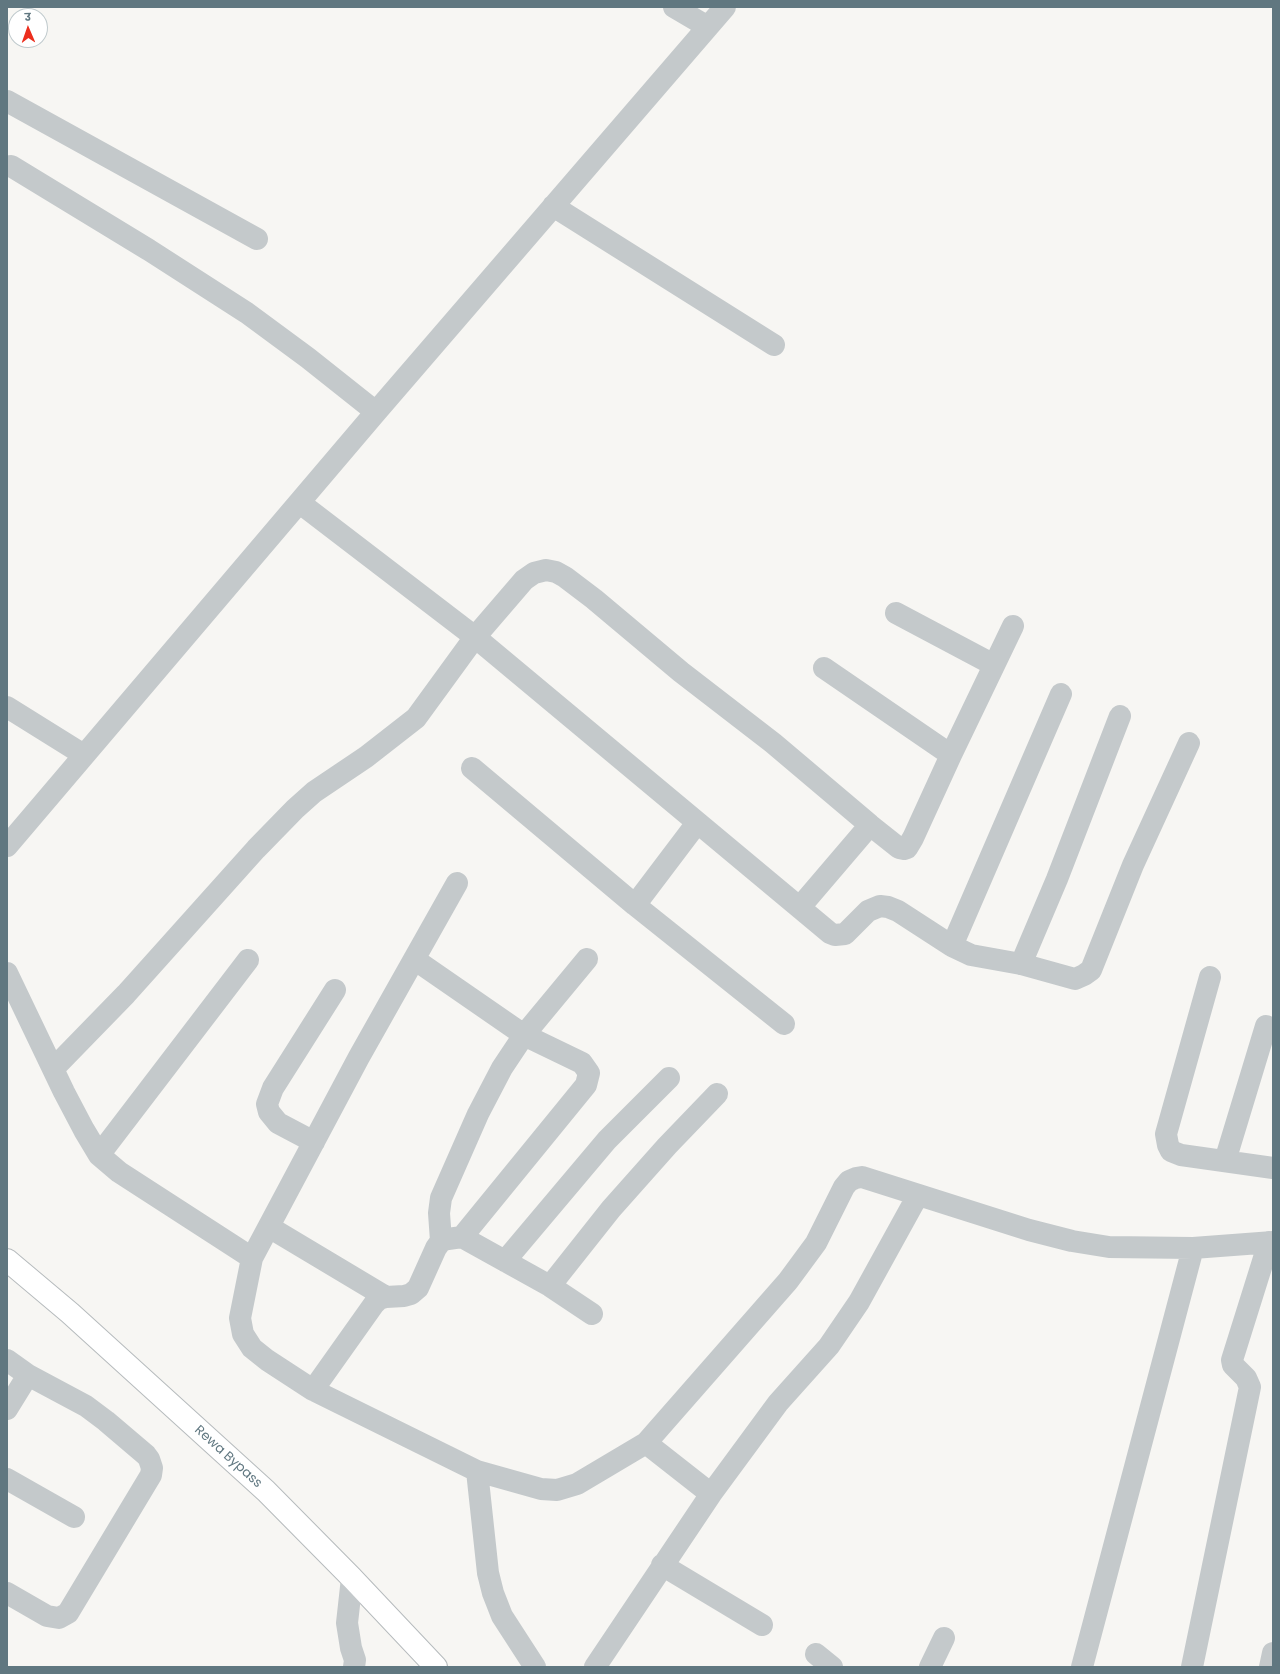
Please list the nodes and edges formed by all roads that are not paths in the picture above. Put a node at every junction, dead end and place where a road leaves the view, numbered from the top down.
1 (674, 7) edge
2 (725, 7) edge
3 (708, 27) junction
4 (7, 101) edge
5 (12, 166) dead end
6 (553, 206) junction
7 (256, 239) dead end
8 (774, 345) dead end
9 (376, 412) junction
10 (300, 503) junction
11 (896, 613) dead end
12 (1013, 626) dead end
13 (475, 637) junction
14 (994, 665) junction
15 (824, 668) dead end
16 (1061, 694) dead end
17 (7, 706) edge
18 (1120, 716) dead end
19 (1189, 743) dead end
20 (84, 755) junction
21 (951, 755) junction
22 (472, 768) dead end
23 (697, 823) junction
24 (870, 825) junction
25 (7, 846) edge
26 (457, 883) dead end
27 (635, 905) junction
28 (800, 907) junction
29 (952, 946) junction
30 (414, 959) junction
31 (588, 959) dead end
32 (248, 960) dead end
33 (1021, 964) junction
34 (7, 973) edge
35 (1210, 977) dead end
36 (335, 990) dead end
37 (784, 1024) dead end
38 (1266, 1026) dead end
39 (524, 1035) junction
40 (53, 1069) junction
41 (669, 1078) dead end
42 (716, 1094) dead end
43 (314, 1142) junction
44 (99, 1154) junction
45 (1225, 1162) junction
46 (1273, 1168) edge
47 (918, 1195) junction
48 (269, 1227) junction
49 (462, 1237) junction
50 (441, 1241) junction
51 (1271, 1242) edge
52 (1193, 1248) junction
53 (252, 1258) junction
54 (7, 1260) edge
55 (505, 1261) junction
56 (550, 1286) junction
57 (386, 1296) junction
58 (592, 1314) dead end
59 (7, 1360) edge
60 (28, 1375) junction
61 (313, 1390) junction
62 (7, 1409) edge
63 (646, 1443) junction
64 (477, 1471) junction
65 (7, 1478) edge
66 (711, 1494) junction
67 (74, 1517) dead end
68 (662, 1565) junction
69 (352, 1578) junction
70 (7, 1593) edge
71 (762, 1625) dead end
72 (944, 1638) dead end
73 (1273, 1653) edge
74 (354, 1667) edge
75 (436, 1667) edge
76 (535, 1667) edge
77 (595, 1667) edge
78 (930, 1667) edge
79 (1082, 1667) edge
80 (1192, 1667) edge
81 (1270, 1667) edge

1 - 3 street
2 - 3 street
3 - 6 street
4 - 7 street
5 - 9 street
6 - 8 street
6 - 9 street
9 - 10 street
10 - 13 street
10 - 20 street
11 - 14 street
12 - 14 street
13 - 23 street
13 - 24 street
13 - 40 street
14 - 21 street
15 - 21 street
16 - 29 street
17 - 20 street
18 - 33 street
19 - 33 street
20 - 25 street
21 - 24 street
22 - 27 street
23 - 27 street
23 - 28 street
24 - 28 street
26 - 30 street
27 - 37 street
28 - 29 street
29 - 33 street
30 - 39 street
30 - 43 street
31 - 39 street
32 - 44 street
34 - 40 street
35 - 45 street
36 - 43 street
38 - 45 street
39 - 49 street
39 - 50 street
40 - 44 street
41 - 55 street
42 - 56 street
43 - 48 street
44 - 53 street
45 - 46 street
47 - 52 street
47 - 63 street
47 - 66 street
48 - 53 street
48 - 57 street
49 - 50 street
49 - 55 street
50 - 57 street
51 - 52 street
51 - 80 street
52 - 79 street
53 - 61 street
54 - 69 highway, Rewa Bypass
55 - 56 street
56 - 58 street
57 - 61 street
59 - 60 street
60 - 62 street
60 - 70 street
61 - 64 street
63 - 64 street
63 - 66 street
64 - 76 street
65 - 67 street
66 - 68 street
68 - 71 street
68 - 77 street
69 - 74 street
69 - 75 highway, Rewa Bypass
72 - 78 street
73 - 81 street

